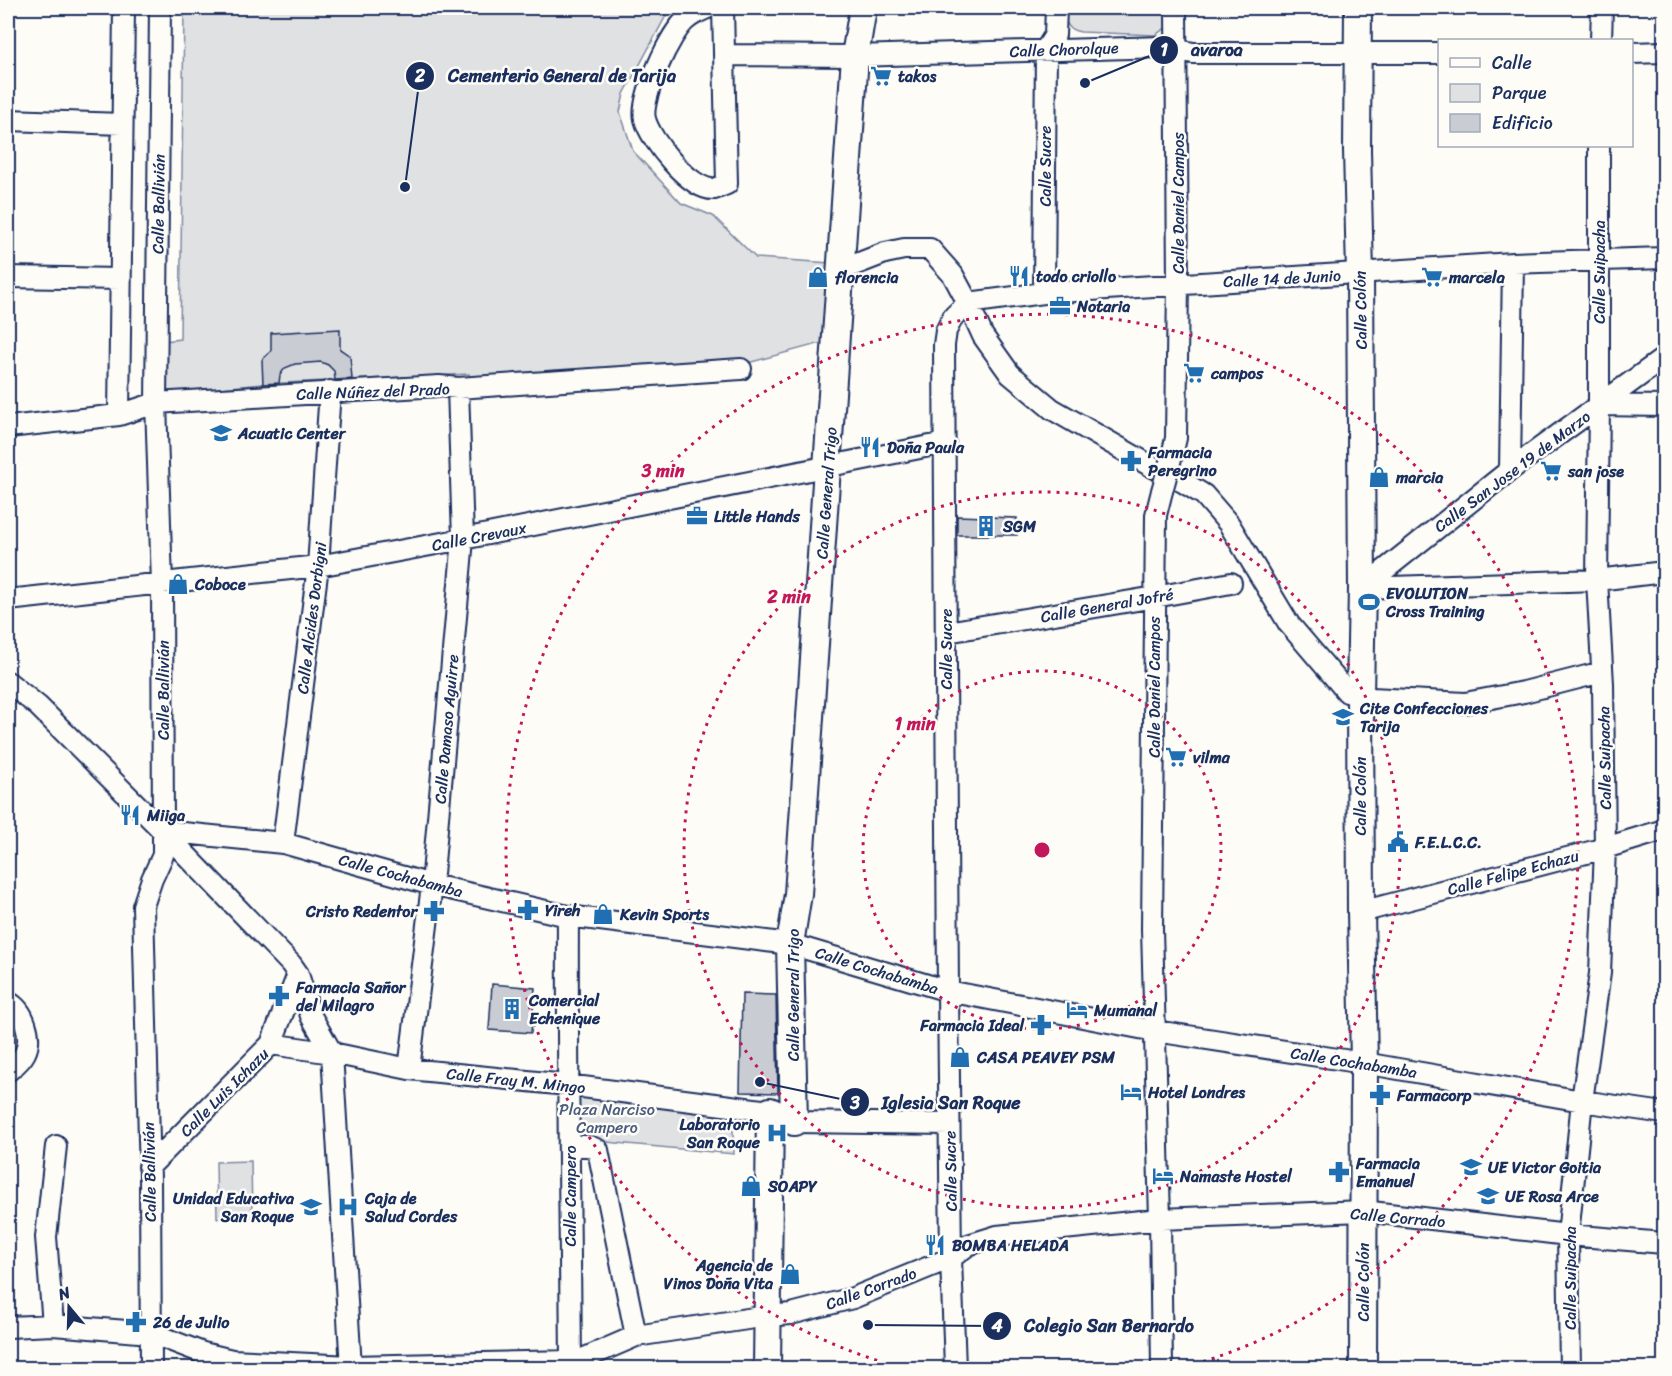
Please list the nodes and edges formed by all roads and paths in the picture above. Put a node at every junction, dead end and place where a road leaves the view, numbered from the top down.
1 (124, 8) edge
2 (160, 8) edge
3 (707, 8) edge
4 (723, 8) edge
5 (863, 8) edge
6 (1056, 8) edge
7 (1176, 8) edge
8 (1358, 8) edge
9 (1602, 8) edge
10 (1601, 39) edge
11 (1046, 49) junction
12 (1177, 50) junction
13 (1358, 52) junction
14 (1665, 52) edge
15 (1438, 53) edge
16 (1633, 53) edge
17 (724, 55) junction
18 (855, 56) junction
19 (8, 120) edge
20 (122, 124) junction
21 (1599, 147) edge
22 (1665, 258) edge
23 (1598, 260) junction
24 (1513, 263) junction
25 (841, 270) junction
26 (1360, 274) junction
27 (8, 277) edge
28 (120, 279) junction
29 (1178, 284) junction
30 (1044, 293) junction
31 (968, 303) junction
32 (1665, 358) edge
33 (741, 369) dead end
34 (458, 388) junction
35 (330, 391) junction
36 (156, 403) junction
37 (1599, 405) junction
38 (1665, 406) edge
39 (119, 415) junction
40 (8, 427) edge
41 (945, 443) junction
42 (828, 466) junction
43 (1510, 471) junction
44 (463, 540) junction
45 (318, 566) junction
46 (1665, 572) edge
47 (1597, 580) junction
48 (1231, 583) dead end
49 (162, 584) junction
50 (1362, 588) junction
51 (1155, 597) junction
52 (8, 600) edge
53 (947, 632) junction
54 (1602, 672) junction
55 (8, 682) edge
56 (1360, 695) junction
57 (1665, 830) edge
58 (164, 831) junction
59 (283, 843) junction
60 (1605, 848) junction
61 (432, 885) junction
62 (1361, 912) junction
63 (568, 915) junction
64 (790, 944) junction
65 (298, 974) junction
66 (948, 991) junction
67 (8, 1002) edge
68 (1155, 1031) junction
69 (271, 1044) junction
70 (332, 1053) junction
71 (1364, 1063) junction
72 (409, 1069) junction
73 (8, 1071) edge
74 (567, 1085) junction
75 (1582, 1101) junction
76 (770, 1111) junction
77 (1665, 1113) edge
78 (794, 1122) junction
79 (949, 1124) junction
80 (56, 1146) dead end
81 (570, 1146) junction
82 (149, 1167) junction
83 (1363, 1211) junction
84 (1160, 1219) junction
85 (1568, 1235) junction
86 (1665, 1243) edge
87 (951, 1258) junction
88 (767, 1316) junction
89 (53, 1325) junction
90 (8, 1327) edge
91 (151, 1333) junction
92 (636, 1336) junction
93 (571, 1365) edge
94 (351, 1367) edge
95 (151, 1368) edge
96 (767, 1368) edge
97 (955, 1368) edge
98 (1162, 1368) edge
99 (1363, 1368) edge
100 (1570, 1368) edge

1 - 20 street
2 - 36 street, Calle Ballivián
3 - 17 street
4 - 17 street
5 - 18 main road, Calle General Trigo
6 - 11 street, Calle Sucre
7 - 12 street, Calle Daniel Campos
8 - 13 main road, Calle Colón
9 - 10 street
11 - 12 street, Calle Chorolque
11 - 18 street, Calle Chorolque
11 - 30 street, Calle Sucre
12 - 13 street, Calle Chorolque
12 - 29 street, Calle Daniel Campos
13 - 15 street, Calle Chorolque
13 - 26 main road, Calle Colón
14 - 16 street
17 - 18 street, Calle Chorolque
18 - 25 main road, Calle General Trigo
19 - 20 street
20 - 28 street
21 - 23 street, Calle Suipacha
22 - 23 street, Calle 14 de Junio
23 - 24 street, Calle 14 de Junio
23 - 37 street, Calle Suipacha
24 - 26 street, Calle 14 de Junio
24 - 43 street
25 - 31 street
25 - 42 main road, Calle General Trigo
26 - 29 street, Calle 14 de Junio
26 - 50 main road, Calle Colón
27 - 28 street
28 - 39 street
29 - 30 street, Calle 14 de Junio
29 - 51 street, Calle Daniel Campos, bridge
30 - 31 street
31 - 41 street, Calle Sucre
31 - 56 street
32 - 37 street, Calle San Jose 19 de Marzo
33 - 34 street, Calle Núñez del Prado
34 - 35 street, Calle Núñez del Prado
34 - 44 street, Calle Damaso Aguirre
35 - 36 street, Calle Núñez del Prado
35 - 45 street, Calle Alcides Dorbigni
36 - 39 street, Calle Núñez del Prado
36 - 49 street, Calle Ballivián
37 - 38 street
37 - 43 street, Calle San Jose 19 de Marzo
37 - 47 street, Calle Suipacha
39 - 40 street, Calle Núñez del Prado
41 - 42 street, Calle Crevaux
41 - 53 street, Calle Sucre
42 - 44 street, Calle Crevaux
42 - 64 main road, Calle General Trigo
43 - 50 street, Calle San Jose 19 de Marzo
44 - 45 street, Calle Crevaux
44 - 61 street, Calle Damaso Aguirre
45 - 49 street, Calle Crevaux
45 - 59 street, Calle Alcides Dorbigni
46 - 47 street
47 - 50 street
47 - 54 street, Calle Suipacha
48 - 51 street, Calle General Jofré
49 - 52 street, Calle Crevaux
49 - 58 street, Calle Ballivián
50 - 56 main road, Calle Colón
51 - 53 street, Calle General Jofré
51 - 68 street, Calle Daniel Campos
53 - 66 street, Calle Sucre
54 - 56 street
54 - 60 street, Calle Suipacha
55 - 58 street
56 - 62 main road, Calle Colón
57 - 60 street, Calle Felipe Echazu
58 - 59 street, Calle Cochabamba
58 - 65 street
58 - 82 street, Calle Ballivián
59 - 61 street, Calle Cochabamba
60 - 62 street, Calle Felipe Echazu
60 - 75 street, Calle Suipacha
61 - 63 street, Calle Cochabamba
61 - 72 street, Calle Damaso Aguirre
62 - 71 main road, Calle Colón
63 - 64 street, Calle Cochabamba
63 - 74 street, Calle Campero
64 - 66 street, Calle Cochabamba
64 - 78 main road, Calle General Trigo
65 - 69 street, Calle Luis Ichazu
65 - 70 street
66 - 68 street, Calle Cochabamba
66 - 79 street, Calle Sucre
67 - 73 street
68 - 71 street, Calle Cochabamba
68 - 84 street, Calle Daniel Campos
69 - 70 street, Calle Fray M. Mingo
69 - 82 street, Calle Luis Ichazu
70 - 72 street, Calle Fray M. Mingo
70 - 94 street
71 - 75 street, Calle Cochabamba
71 - 83 main road, Calle Colón
72 - 74 street, Calle Fray M. Mingo
74 - 76 street, Calle Fray M. Mingo
74 - 81 street, Calle Campero
75 - 77 street, Calle Cochabamba
75 - 85 street, Calle Suipacha
76 - 78 main road, Calle Fray M. Mingo
76 - 88 main road
78 - 79 street, Calle Fray M. Mingo
79 - 87 street, Calle Sucre
80 - 89 street
81 - 92 street
81 - 93 street, Calle Campero
82 - 91 street, Calle Ballivián
83 - 84 street, Calle Corrado
83 - 85 street, Calle Corrado
83 - 99 main road, Calle Colón
84 - 87 street, Calle Corrado
84 - 98 street, Calle Daniel Campos
85 - 86 street, Calle Corrado
85 - 100 street, Calle Suipacha
87 - 88 street, Calle Corrado
87 - 97 street, Calle Sucre
88 - 92 street, Calle Corrado
88 - 96 main road
89 - 90 street, Calle Corrado
89 - 91 street, Calle Corrado
91 - 94 street, Calle Corrado
91 - 95 street, Calle Ballivián
92 - 93 street, Calle Corrado
93 - 94 street, Calle Corrado

